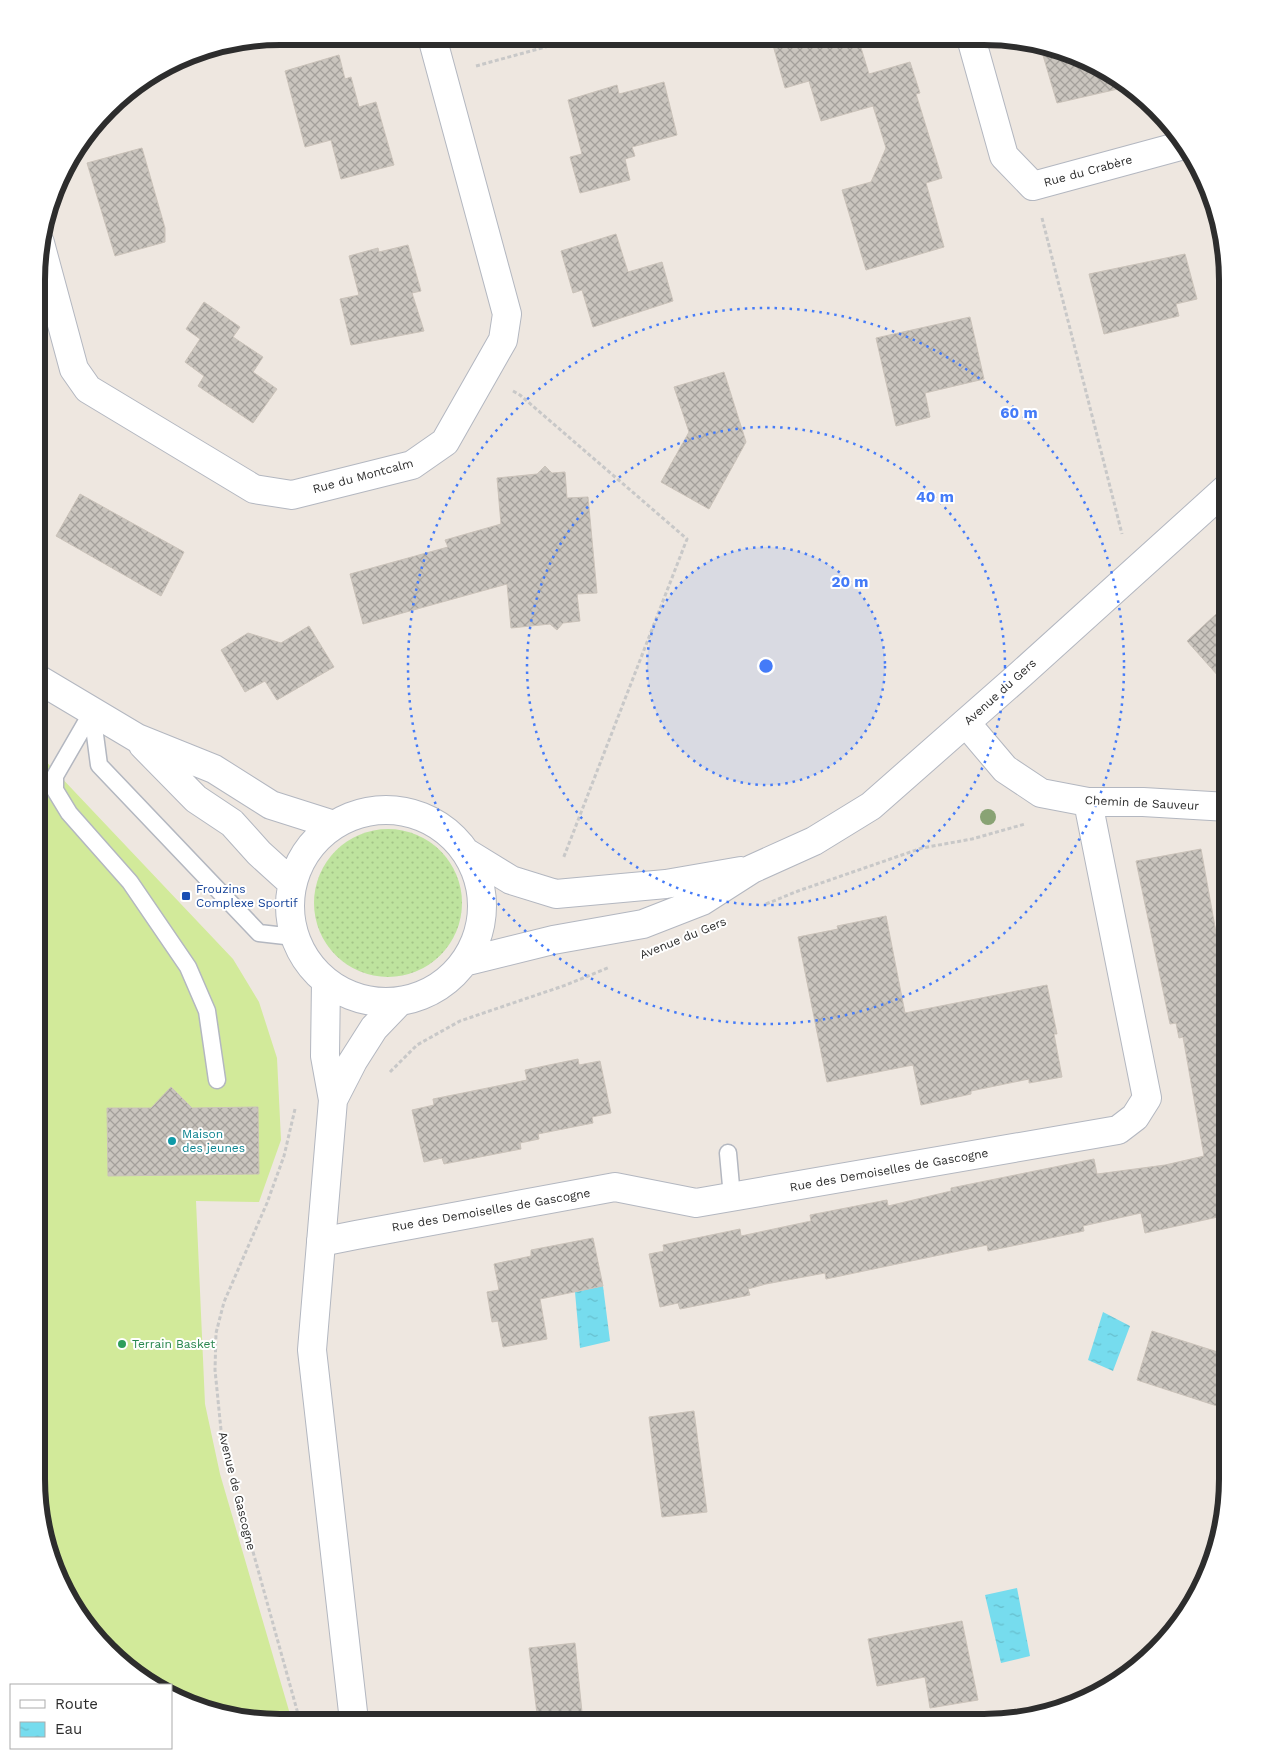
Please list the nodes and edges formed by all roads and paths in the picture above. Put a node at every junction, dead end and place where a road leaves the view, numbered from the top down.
1 (434, 45) edge
2 (553, 45) edge
3 (973, 45) edge
4 (442, 75) junction
5 (1177, 147) edge
6 (1033, 186) junction
7 (46, 265) edge
8 (484, 376) junction
9 (1219, 495) edge
10 (1122, 534) dead end
11 (45, 683) edge
12 (92, 712) junction
13 (966, 723) junction
14 (136, 738) junction
15 (1088, 802) junction
16 (1219, 806) edge
17 (1030, 823) dead end
18 (334, 825) junction
19 (467, 852) junction
20 (560, 866) dead end
21 (752, 869) junction
22 (292, 883) junction
23 (762, 906) dead end
24 (294, 937) junction
25 (464, 962) junction
26 (610, 967) dead end
27 (326, 981) junction
28 (400, 1001) junction
29 (385, 1077) dead end
30 (217, 1080) dead end
31 (333, 1100) junction
32 (296, 1107) dead end
33 (728, 1153) dead end
34 (732, 1197) junction
35 (320, 1242) junction
36 (298, 1714) edge
37 (353, 1714) edge

1 - 4 main road, Rue du Montcalm
2 - 4 path
3 - 6 main road, Rue du Crabère
4 - 8 main road, Rue du Montcalm
5 - 6 main road, Rue du Crabère
6 - 10 path
7 - 8 main road, Rue du Montcalm
8 - 20 path
9 - 13 main road, Avenue du Gers
11 - 12 main road
12 - 14 main road
12 - 24 lane
12 - 30 lane
13 - 15 main road, Chemin de Sauveur
13 - 21 main road, Avenue du Gers
14 - 18 main road
14 - 22 main road
15 - 16 main road, Chemin de Sauveur
15 - 34 main road, Rue des Demoiselles de Gascogne
17 - 23 path
18 - 19 main road
18 - 22 main road
19 - 21 main road, Avenue du Gers
19 - 25 main road
21 - 25 main road, Avenue du Gers
22 - 24 main road
24 - 27 main road
25 - 28 main road
26 - 29 path
27 - 28 main road
27 - 31 main road
28 - 31 main road
31 - 35 main road
32 - 36 path, Avenue de Gascogne
33 - 34 lane
34 - 35 main road, Rue des Demoiselles de Gascogne
35 - 37 main road

